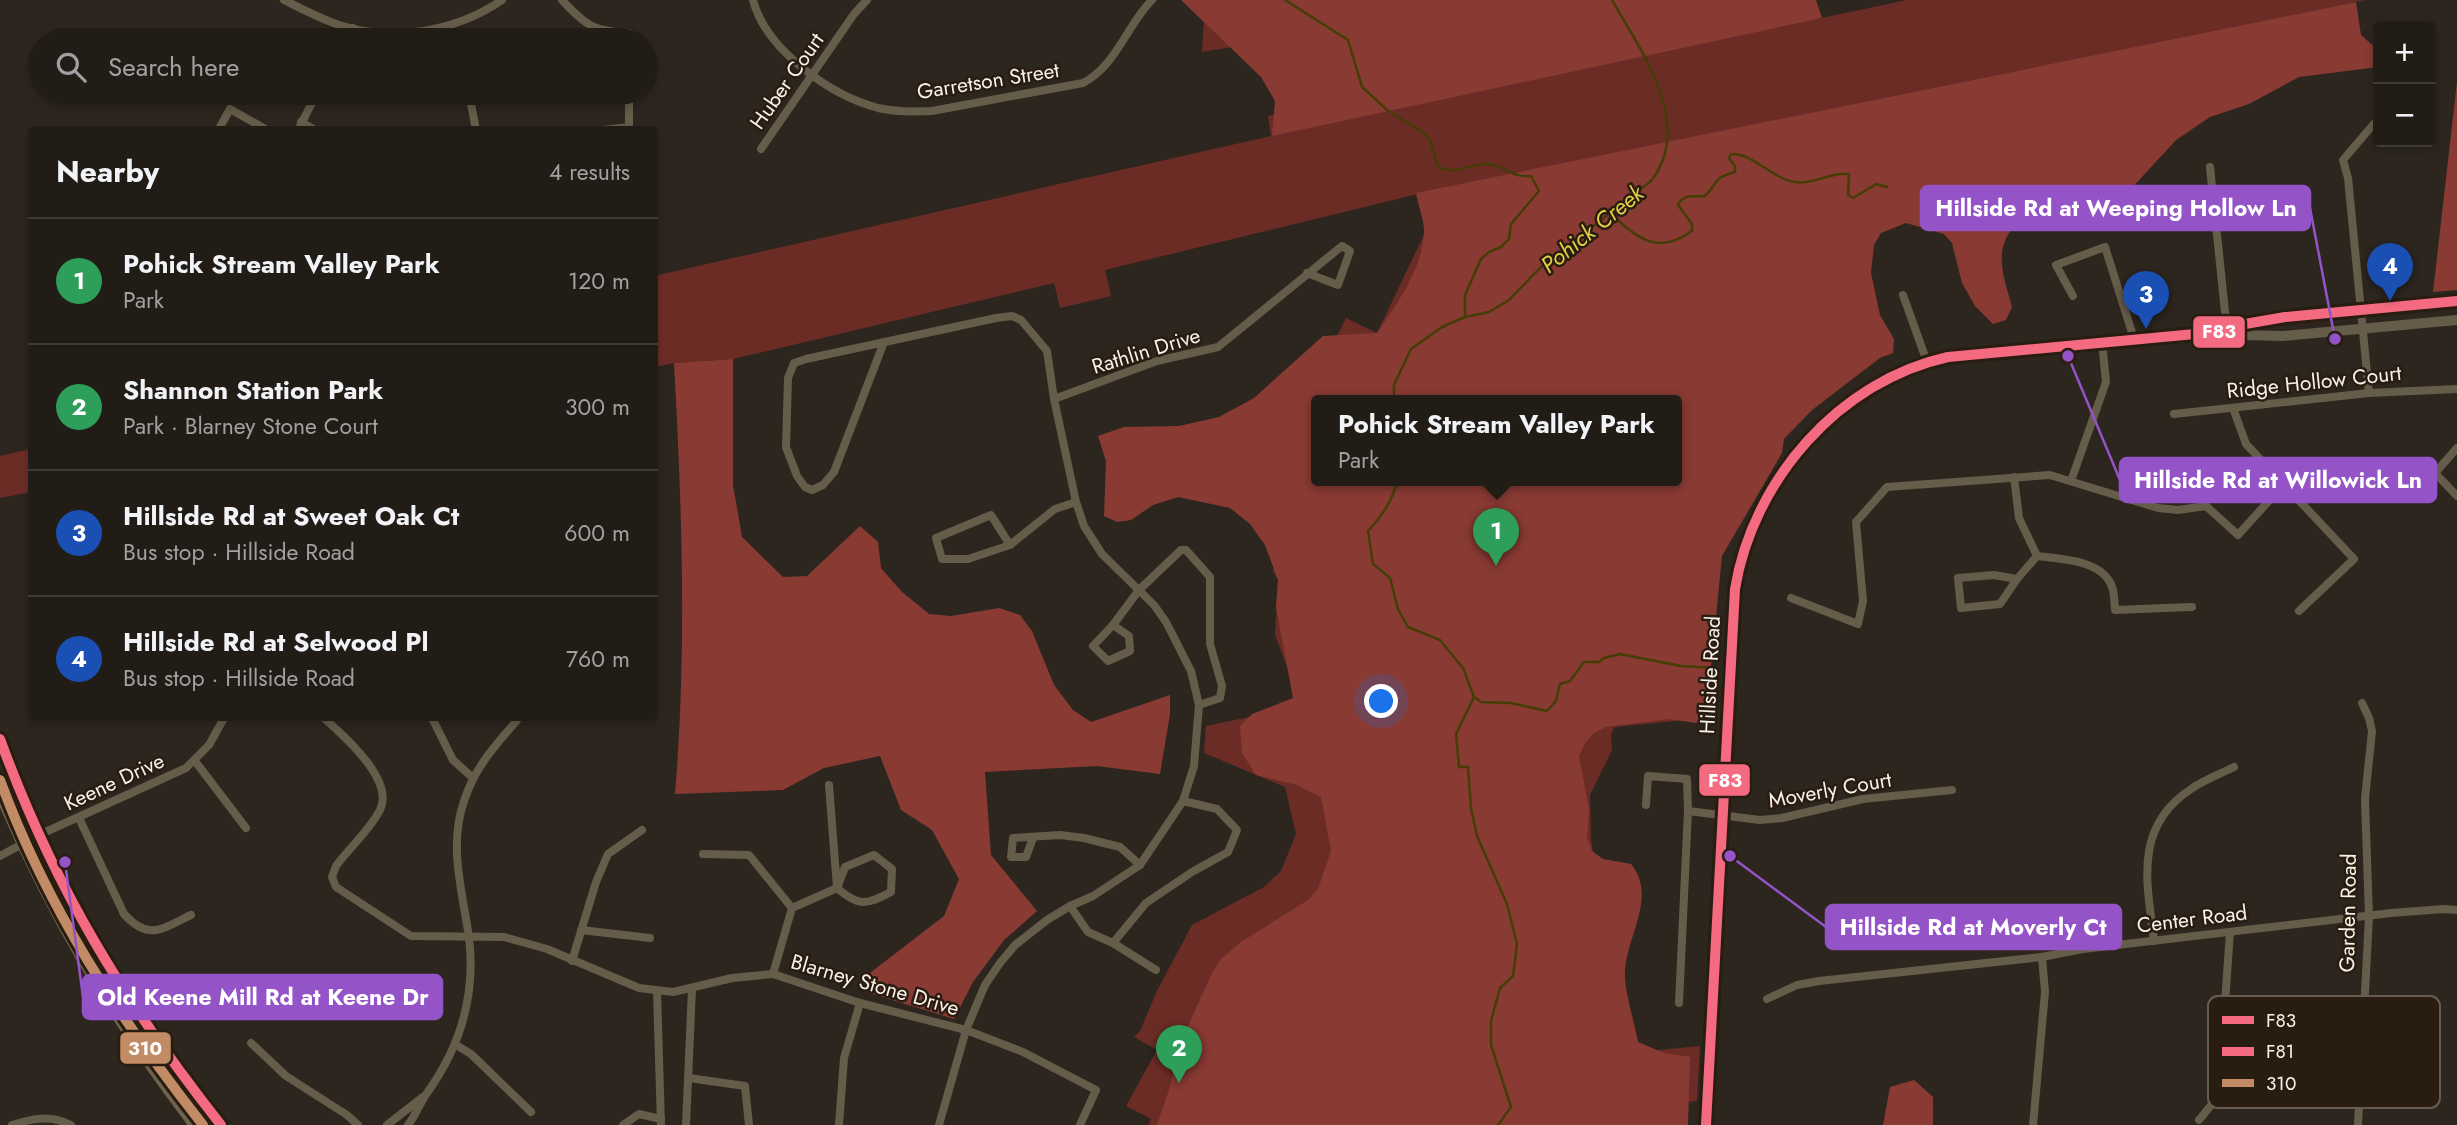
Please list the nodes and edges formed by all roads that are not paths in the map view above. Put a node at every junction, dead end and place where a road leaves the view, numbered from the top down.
1 (284, 0) edge
2 (502, 0) edge
3 (562, 0) edge
4 (753, 0) edge
5 (867, 0) edge
6 (1152, 0) edge
7 (353, 28) edge
8 (438, 28) edge
9 (595, 28) edge
10 (813, 74) junction
11 (311, 105) edge
12 (471, 105) edge
13 (629, 105) edge
14 (2373, 125) edge
15 (221, 126) edge
16 (260, 126) edge
17 (300, 126) edge
18 (475, 126) edge
19 (629, 126) edge
20 (761, 149) dead end
21 (2210, 167) dead end
22 (1307, 272) junction
23 (1903, 295) dead end
24 (2073, 296) dead end
25 (2457, 301) edge
26 (2362, 308) junction
27 (2457, 320) edge
28 (2363, 327) junction
29 (2227, 331) junction
30 (2134, 339) junction
31 (884, 342) junction
32 (2102, 342) junction
33 (1927, 362) junction
34 (2457, 389) edge
35 (2369, 393) junction
36 (1054, 399) junction
37 (2233, 408) junction
38 (2174, 414) dead end
39 (2456, 450) edge
40 (2014, 478) junction
41 (2071, 481) junction
42 (2284, 484) junction
43 (2457, 496) edge
44 (1076, 502) junction
45 (1010, 545) junction
46 (2037, 556) junction
47 (2017, 579) junction
48 (1139, 590) junction
49 (1791, 598) dead end
50 (2192, 607) dead end
51 (2298, 611) dead end
52 (1113, 625) junction
53 (2361, 704) dead end
54 (1199, 705) junction
55 (222, 721) edge
56 (327, 721) edge
57 (434, 721) edge
58 (516, 721) edge
59 (0, 740) edge
60 (195, 761) junction
61 (2234, 767) dead end
62 (473, 778) junction
63 (829, 785) dead end
64 (1952, 790) dead end
65 (0, 792) edge
66 (1183, 801) junction
67 (1646, 806) dead end
68 (1688, 811) junction
69 (1722, 816) junction
70 (79, 818) junction
71 (246, 828) dead end
72 (642, 830) dead end
73 (38, 835) junction
74 (1033, 838) dead end
75 (22, 844) junction
76 (703, 854) dead end
77 (0, 856) edge
78 (1140, 865) junction
79 (837, 888) junction
80 (1070, 906) junction
81 (792, 908) junction
82 (2457, 910) edge
83 (191, 915) dead end
84 (2369, 916) junction
85 (581, 930) junction
86 (2230, 932) junction
87 (469, 938) junction
88 (650, 938) dead end
89 (2154, 941) junction
90 (1113, 943) junction
91 (2042, 957) junction
92 (572, 961) junction
93 (1156, 970) dead end
94 (773, 974) junction
95 (692, 989) junction
96 (657, 992) junction
97 (2225, 996) edge
98 (2365, 996) edge
99 (1767, 999) dead end
100 (860, 1003) junction
101 (1679, 1003) dead end
102 (966, 1030) junction
103 (251, 1043) dead end
104 (456, 1045) junction
105 (689, 1078) junction
106 (426, 1095) junction
107 (2210, 1108) edge
108 (531, 1112) dead end
109 (2199, 1120) dead end
110 (661, 1122) edge
111 (12, 1125) edge
112 (71, 1125) edge
113 (195, 1125) edge
114 (221, 1125) edge
115 (358, 1125) edge
116 (387, 1125) edge
117 (408, 1125) edge
118 (623, 1125) edge
119 (686, 1125) edge
120 (749, 1125) edge
121 (839, 1125) edge
122 (939, 1125) edge
123 (1080, 1125) edge
124 (1706, 1125) edge
125 (2033, 1125) edge

1 - 7 street
2 - 8 street
3 - 9 street
4 - 10 street, Garretson Street
5 - 10 street, Huber Court
6 - 10 street, Garretson Street
10 - 20 street, Huber Court
11 - 17 street
12 - 18 street
13 - 19 street
14 - 26 street
15 - 16 street
21 - 29 street
22 - 22 street, Rathlin Drive
22 - 36 street, Rathlin Drive
23 - 33 street
24 - 30 street
25 - 26 street, Hillside Road
26 - 28 street
26 - 29 street, Hillside Road
27 - 28 street, Hillside Road
28 - 29 street, Hillside Road
28 - 35 street
29 - 30 street, Hillside Road
30 - 32 street, Hillside Road
31 - 31 street
31 - 36 street
32 - 33 street, Hillside Road
32 - 41 street
33 - 69 street, Hillside Road
34 - 35 street, Ridge Hollow Court
35 - 37 street, Ridge Hollow Court
36 - 44 street
37 - 38 street, Ridge Hollow Court
37 - 42 street
39 - 43 street
40 - 41 street
40 - 46 street
40 - 49 street
41 - 42 street
42 - 51 street
44 - 45 street
44 - 48 street
45 - 45 street
46 - 47 street
46 - 50 street
47 - 47 street
48 - 52 street
48 - 54 street
48 - 54 street
52 - 52 street
53 - 84 street, Garden Road
54 - 66 street
55 - 60 street, Keene Drive
56 - 87 street, Blarney Stone Drive
57 - 62 street
58 - 62 street
59 - 73 main road
60 - 70 street, Keene Drive
60 - 71 street
61 - 89 street
62 - 87 street
63 - 79 street
64 - 69 street, Moverly Court
65 - 75 main road
66 - 78 street
66 - 90 street
67 - 68 street
68 - 69 street, Moverly Court
68 - 101 street
69 - 124 street, Hillside Road
70 - 73 street, Keene Drive
70 - 83 street
72 - 85 street
73 - 75 street, Keene Drive
73 - 114 main road
74 - 78 street
75 - 77 street, Keene Drive
75 - 113 main road
76 - 81 street
78 - 80 street
79 - 79 street
79 - 81 street
80 - 90 street
80 - 102 street
81 - 94 street
82 - 84 street, Center Road
84 - 86 street, Center Road
84 - 98 street, Garden Road
85 - 88 street
85 - 92 street
86 - 89 street, Center Road
86 - 97 street
87 - 92 street, Blarney Stone Drive
87 - 104 street
89 - 91 street, Center Road
90 - 93 street
91 - 99 street, Center Road
91 - 125 street
92 - 96 street, Blarney Stone Drive
94 - 95 street, Blarney Stone Drive
94 - 100 street, Blarney Stone Drive
95 - 96 street, Blarney Stone Drive
95 - 105 street
96 - 110 street
100 - 102 street, Blarney Stone Drive
100 - 121 street
102 - 122 street
102 - 123 street, Blarney Stone Drive
103 - 115 street
104 - 106 street
104 - 108 street
105 - 119 street
105 - 120 street
106 - 116 street
106 - 117 street
107 - 109 street
110 - 118 street
111 - 112 street

